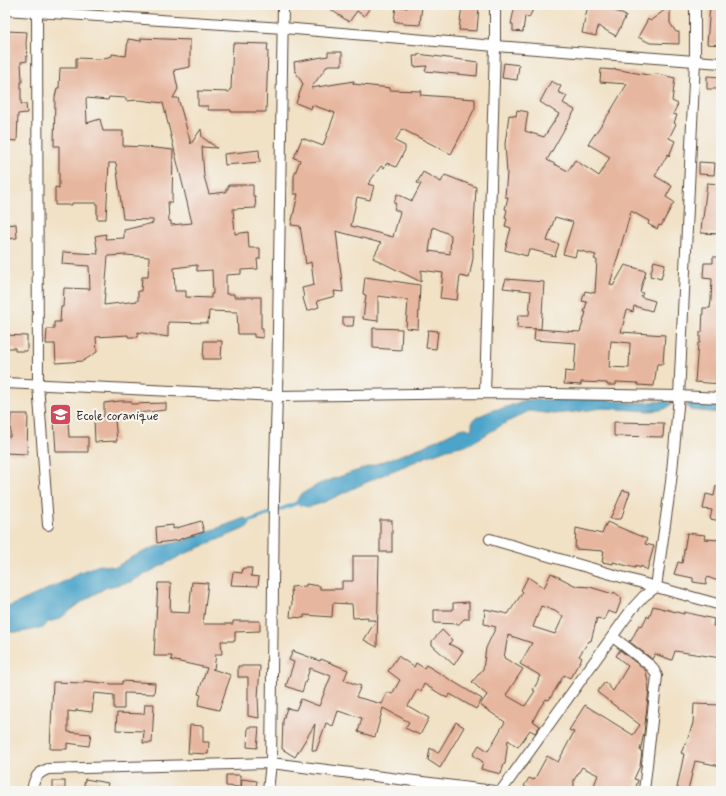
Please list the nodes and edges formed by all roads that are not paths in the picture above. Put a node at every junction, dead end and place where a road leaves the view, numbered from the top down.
1 (283, 5) edge
2 (495, 5) edge
3 (695, 5) edge
4 (37, 8) edge
5 (5, 10) edge
6 (283, 28) junction
7 (495, 46) junction
8 (695, 61) junction
9 (721, 63) edge
10 (5, 383) edge
11 (38, 384) junction
12 (485, 393) junction
13 (277, 396) junction
14 (679, 396) junction
15 (721, 398) edge
16 (48, 525) dead end
17 (490, 539) dead end
18 (656, 588) junction
19 (721, 605) edge
20 (613, 637) junction
21 (271, 763) junction
22 (32, 791) edge
23 (268, 791) edge
24 (494, 791) edge
25 (501, 791) edge
26 (644, 791) edge

1 - 6 street
2 - 7 street
3 - 8 street
4 - 5 street
4 - 6 street
4 - 11 street
6 - 7 street
6 - 13 street
7 - 8 street
7 - 12 street
8 - 9 street
8 - 14 street
10 - 11 street
11 - 13 street
11 - 16 street
12 - 13 street
12 - 14 street
13 - 21 street
14 - 15 street
14 - 18 street
17 - 18 street
18 - 19 street
18 - 20 street
20 - 25 street
20 - 26 street
21 - 22 street
21 - 23 street
21 - 24 street

